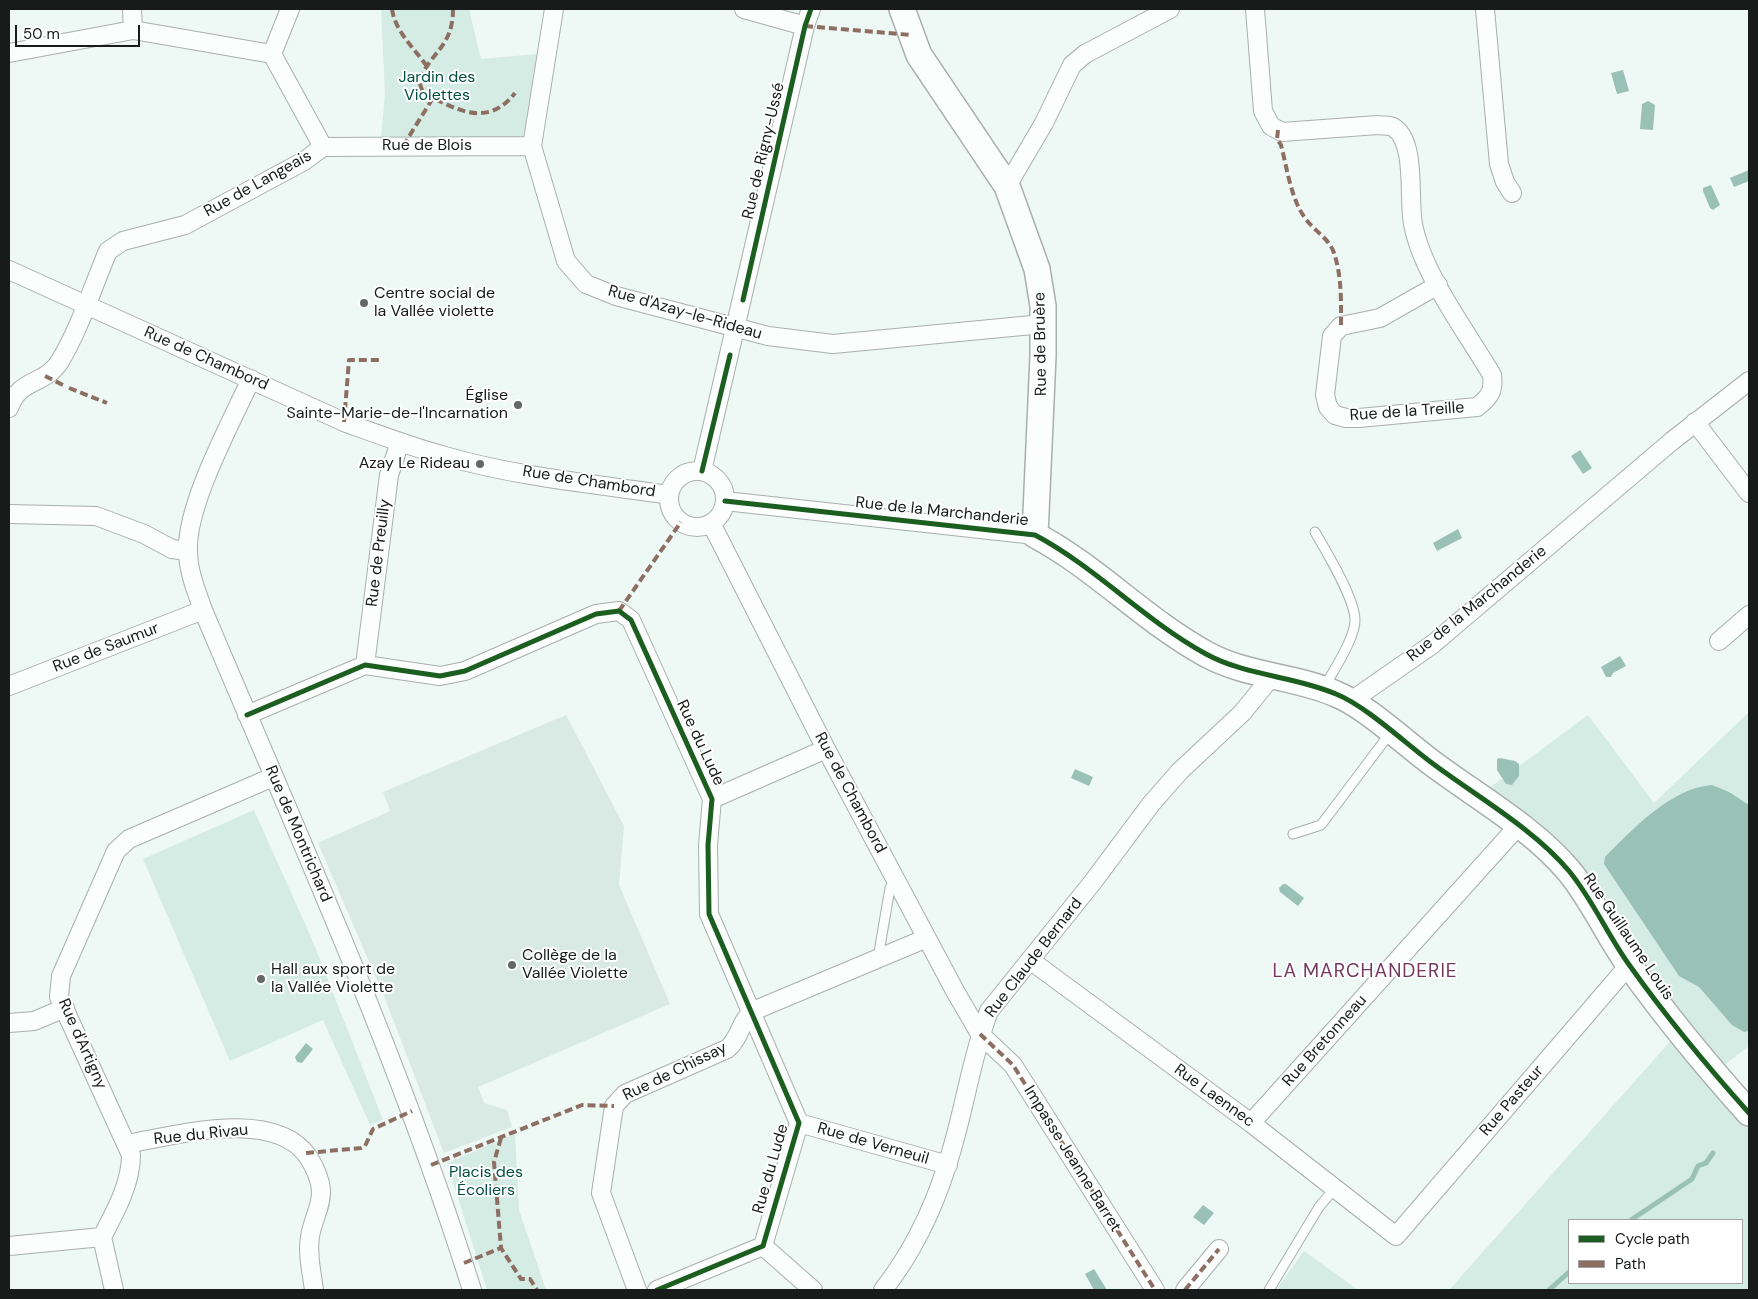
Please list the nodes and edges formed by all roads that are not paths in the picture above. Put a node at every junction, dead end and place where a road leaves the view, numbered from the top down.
1 (132, 9) edge
2 (290, 9) edge
3 (554, 9) edge
4 (744, 9) edge
5 (811, 9) edge
6 (902, 9) edge
7 (1170, 9) edge
8 (1255, 9) edge
9 (1485, 9) edge
10 (805, 26) junction
11 (133, 30) junction
12 (9, 53) edge
13 (272, 54) junction
14 (322, 146) junction
15 (532, 146) junction
16 (1006, 186) junction
17 (1512, 193) dead end
18 (9, 270) edge
19 (1438, 285) junction
20 (86, 305) junction
21 (1043, 324) junction
22 (737, 328) junction
23 (251, 378) junction
24 (1749, 381) edge
25 (9, 408) edge
26 (1695, 422) junction
27 (400, 442) junction
28 (702, 472) junction
29 (1749, 494) edge
30 (669, 495) junction
31 (725, 501) junction
32 (9, 514) edge
33 (711, 523) junction
34 (1315, 532) dead end
35 (1035, 535) junction
36 (188, 550) junction
37 (203, 610) junction
38 (1749, 615) edge
39 (1719, 641) dead end
40 (365, 665) junction
41 (1273, 674) junction
42 (9, 686) edge
43 (1324, 688) junction
44 (1351, 701) junction
45 (247, 714) junction
46 (1391, 732) junction
47 (826, 749) junction
48 (273, 777) junction
49 (712, 799) junction
50 (1519, 825) junction
51 (1293, 834) dead end
52 (896, 879) junction
53 (927, 938) junction
54 (878, 958) junction
55 (1030, 960) junction
56 (1629, 965) junction
57 (65, 1008) junction
58 (753, 1011) junction
59 (9, 1023) edge
60 (980, 1034) junction
61 (1749, 1113) edge
62 (799, 1123) junction
63 (1251, 1123) junction
64 (127, 1144) junction
65 (948, 1164) junction
66 (1335, 1188) junction
67 (1396, 1236) joint
68 (102, 1237) junction
69 (9, 1246) edge
70 (763, 1246) junction
71 (1219, 1249) dead end
72 (114, 1290) edge
73 (314, 1290) edge
74 (472, 1290) edge
75 (637, 1290) edge
76 (657, 1290) edge
77 (813, 1290) edge
78 (883, 1290) edge
79 (1155, 1290) edge
80 (1185, 1290) edge
81 (1270, 1290) edge

1 - 11 street
2 - 13 street
3 - 15 street, Rue d'Azay-le-Rideau
4 - 10 street
5 - 10 street, Rue de Rigny-Ussé
6 - 16 street, Rue de Bruère
7 - 16 street
8 - 19 street, Rue de la Treille
9 - 17 street
10 - 22 street, Rue de Rigny-Ussé
11 - 12 street
11 - 13 street
13 - 14 street, Rue de Langeais
14 - 15 street, Rue de Blois
14 - 20 street, Rue de Langeais
15 - 22 street, Rue d'Azay-le-Rideau
16 - 21 street, Rue de Bruère
18 - 20 street, Rue de Chambord
19 - 19 street, Rue de la Treille
20 - 23 street, Rue de Chambord
20 - 25 street, Rue de Langeais
21 - 22 street, Rue d'Azay-le-Rideau
21 - 35 street, Rue de Bruère
22 - 28 street, Rue de Rigny-Ussé
23 - 27 street, Rue de Chambord
23 - 36 street, Rue de Montrichard
24 - 26 street, Rue de la Marchanderie
26 - 29 street
26 - 44 street, Rue de la Marchanderie
27 - 30 street, Rue de Chambord
27 - 40 street, Rue de Preuilly
28 - 30 street
28 - 31 street
30 - 33 street
31 - 33 street
31 - 35 street, Rue de la Marchanderie
32 - 36 street
33 - 47 street, Rue de Chambord
34 - 43 lane
35 - 41 street, Rue de la Marchanderie
36 - 37 street, Rue de Montrichard
37 - 42 street, Rue de Saumur
37 - 45 street, Rue de Montrichard
38 - 39 street
40 - 45 street
40 - 49 street, Rue du Lude
41 - 43 street, Rue de la Marchanderie
41 - 55 street, Rue Claude Bernard
43 - 44 street, Rue de la Marchanderie
44 - 46 street, Rue Guillaume Louis
45 - 48 street, Rue de Montrichard
46 - 50 street, Rue Guillaume Louis
46 - 51 lane
47 - 49 street
47 - 52 street, Rue de Chambord
48 - 57 street, Rue d'Artigny
48 - 74 street, Rue de Montrichard
49 - 58 street, Rue du Lude
50 - 56 street, Rue Guillaume Louis
50 - 63 street, Rue Bretonneau
52 - 53 street, Rue de Chambord
52 - 54 lane
53 - 54 street
53 - 60 street, Rue de Chambord
54 - 58 street
55 - 60 street, Rue Claude Bernard
55 - 63 street, Rue Laennec
56 - 61 street, Rue Guillaume Louis
56 - 67 street, Rue Pasteur
57 - 59 street
57 - 64 street, Rue d'Artigny
58 - 62 street, Rue du Lude
58 - 75 street, Rue de Chissay
60 - 65 street, Rue Claude Bernard
60 - 79 street, Impasse Jeanne Barret
62 - 65 street, Rue de Verneuil
62 - 70 street, Rue du Lude
63 - 66 street, Rue Laennec
64 - 68 street, Rue d'Artigny
64 - 73 street, Rue du Rivau
65 - 78 street, Rue Claude Bernard
66 - 67 street, Rue Laennec
66 - 81 lane
68 - 69 street
68 - 72 street
70 - 76 street
70 - 77 street
71 - 80 street

